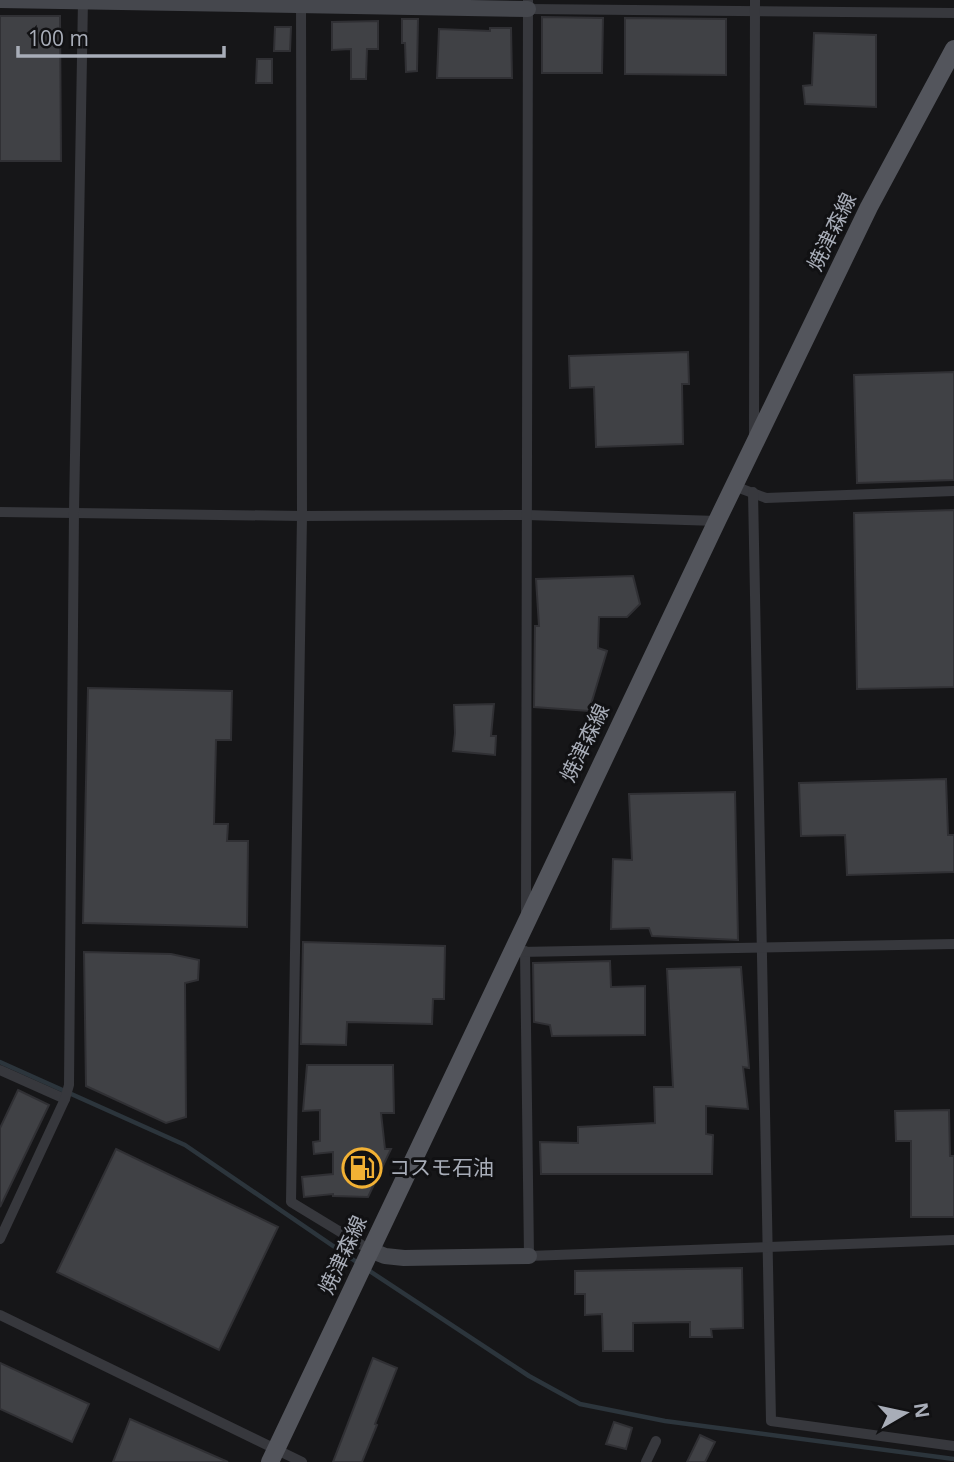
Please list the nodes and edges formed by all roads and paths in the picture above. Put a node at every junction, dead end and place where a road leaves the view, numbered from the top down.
1 (0, 0) edge
2 (83, 1) edge
3 (301, 3) edge
4 (528, 4) edge
5 (755, 5) edge
6 (954, 13) edge
7 (954, 49) edge
8 (754, 445) junction
9 (734, 486) junction
10 (954, 491) edge
11 (752, 492) junction
12 (0, 512) edge
13 (74, 513) junction
14 (527, 515) junction
15 (302, 516) junction
16 (717, 521) junction
17 (526, 920) junction
18 (954, 944) edge
19 (761, 948) junction
20 (518, 952) junction
21 (0, 1070) edge
22 (65, 1099) junction
23 (0, 1239) edge
24 (954, 1240) edge
25 (766, 1246) junction
26 (370, 1250) junction
27 (529, 1256) junction
28 (0, 1315) edge
29 (656, 1441) dead end
30 (954, 1446) edge
31 (273, 1456) edge
32 (302, 1462) edge
33 (646, 1462) edge

1 - 2 street
2 - 3 street
2 - 13 street
3 - 4 street
3 - 15 street
4 - 5 street
4 - 14 street
5 - 6 street
5 - 8 street
7 - 8 main road, 焼津森線
8 - 9 main road, 焼津森線
9 - 11 street
9 - 16 main road, 焼津森線
10 - 11 street
11 - 19 street
12 - 13 street
13 - 15 street
13 - 22 street
14 - 15 street
14 - 16 street
14 - 17 street
15 - 26 street
16 - 17 main road, 焼津森線
17 - 20 main road, 焼津森線
18 - 19 street
19 - 20 street
19 - 25 street
20 - 26 main road, 焼津森線
20 - 27 street
21 - 22 street
22 - 23 street
24 - 25 street
25 - 27 street
25 - 30 street
26 - 27 street
26 - 31 main road, 焼津森線
28 - 31 street
29 - 33 street
31 - 32 street

